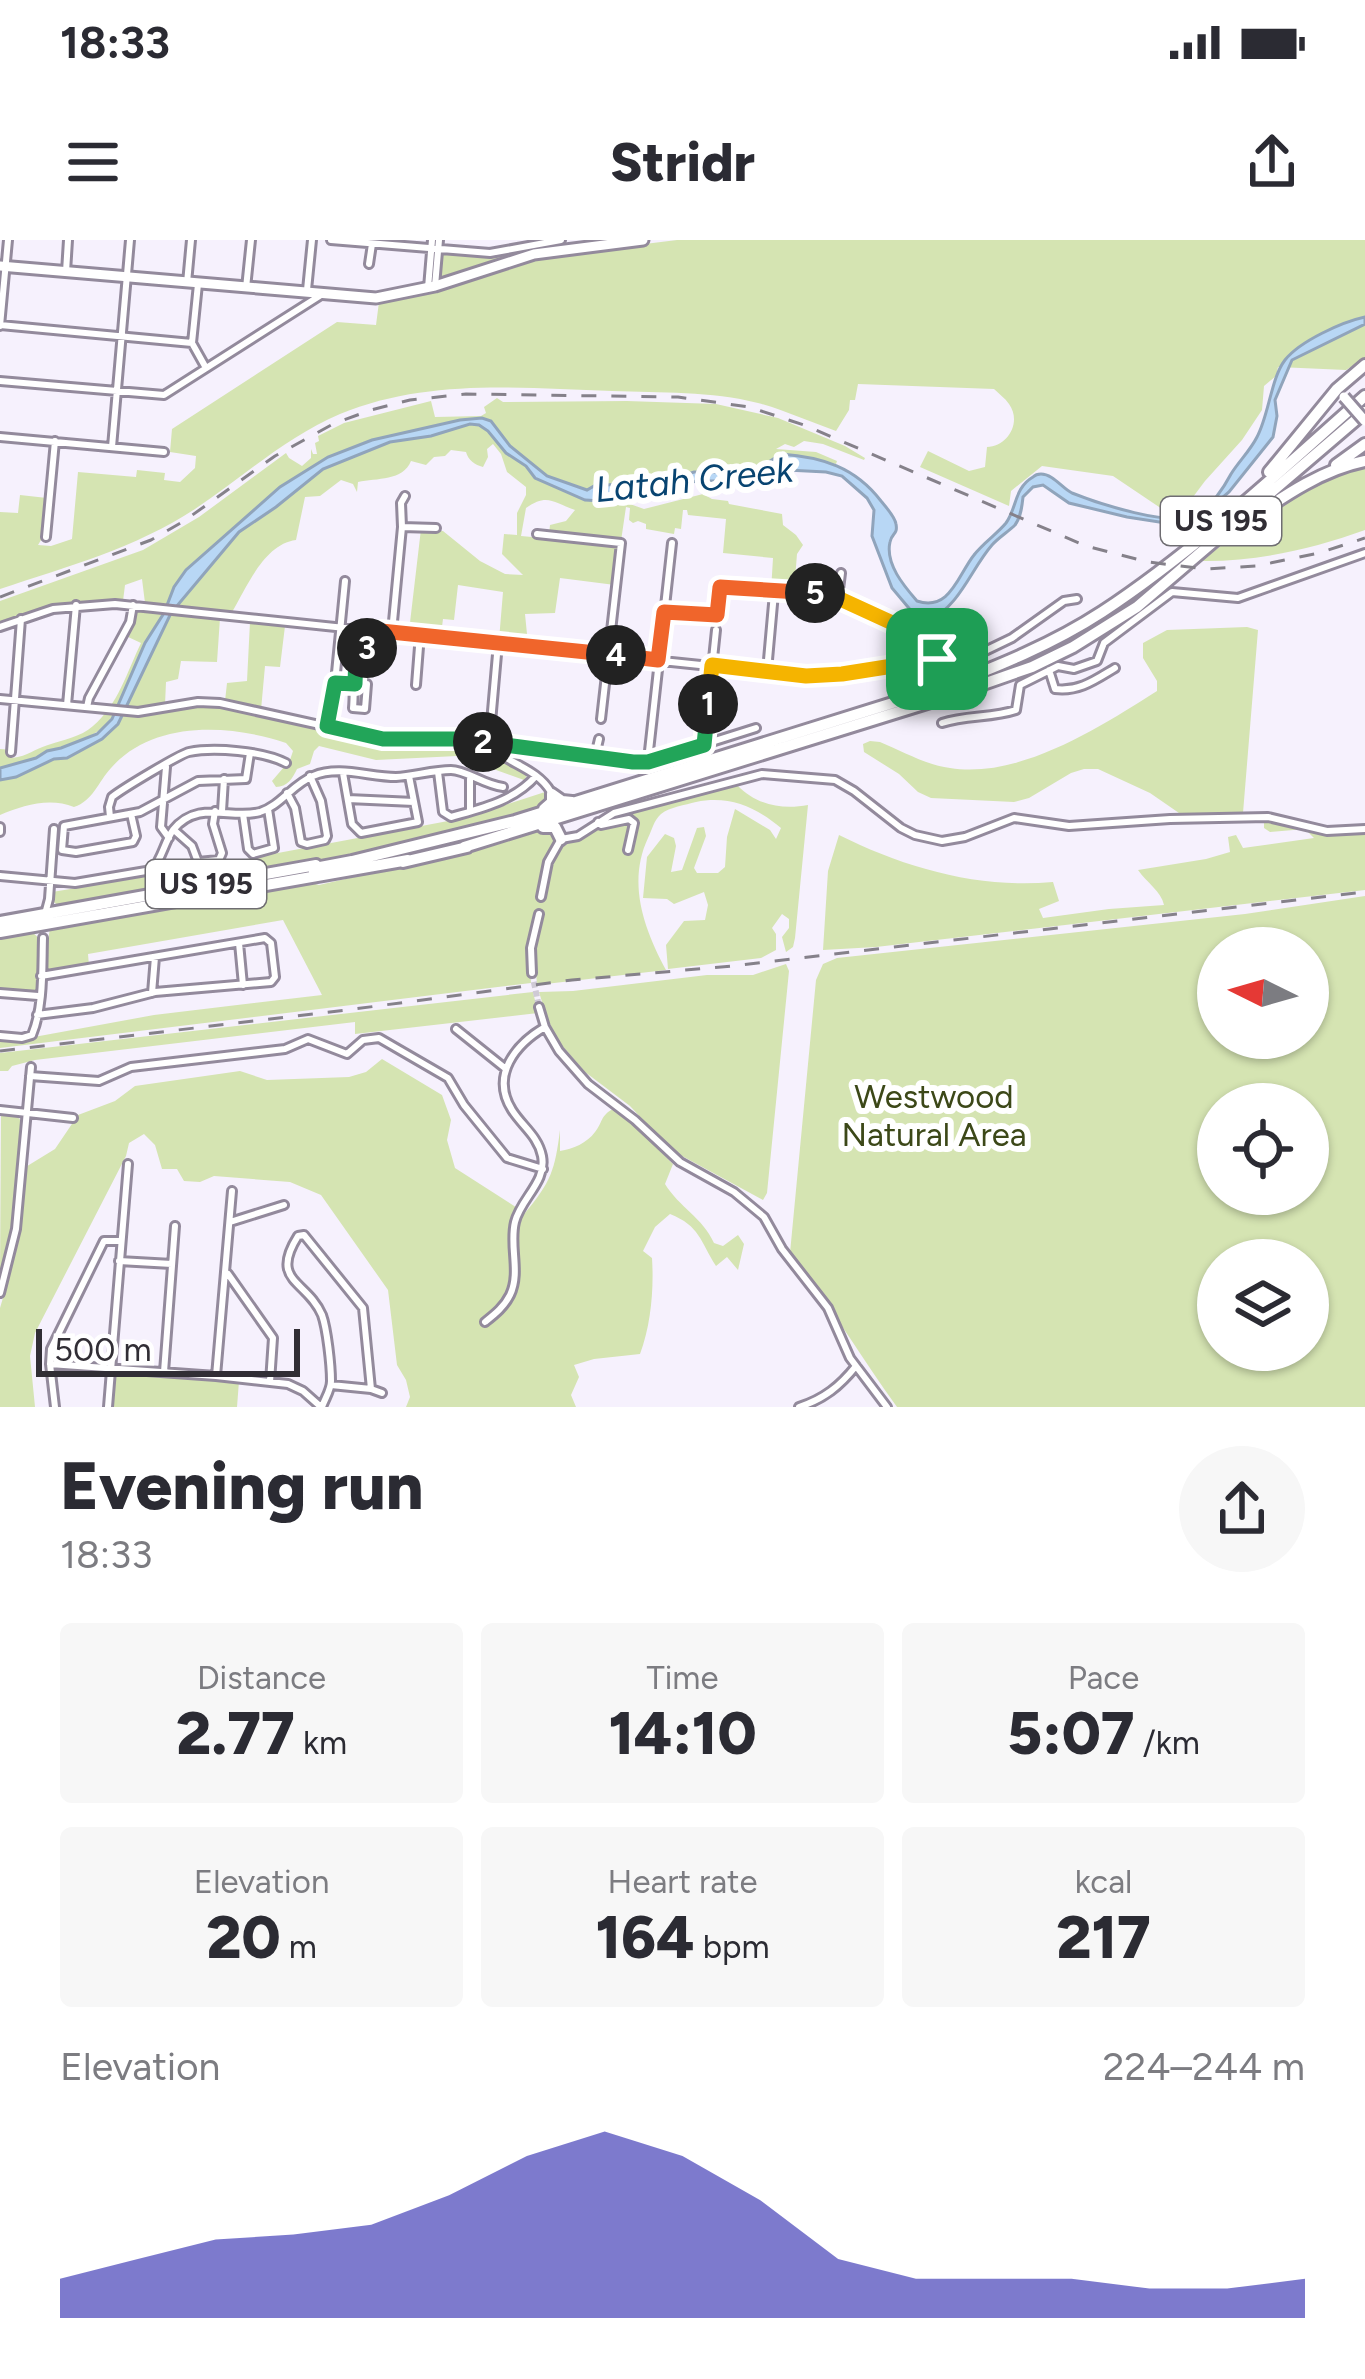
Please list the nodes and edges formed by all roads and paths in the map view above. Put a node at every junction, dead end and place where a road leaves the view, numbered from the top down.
1 (8, 240) edge
2 (68, 240) edge
3 (130, 240) edge
4 (191, 240) edge
5 (251, 240) edge
6 (312, 240) edge
7 (332, 240) edge
8 (500, 240) edge
9 (644, 240) edge
10 (372, 242) edge
11 (560, 242) edge
12 (435, 245) edge
13 (498, 252) junction
14 (369, 264) dead end
15 (3, 266) edge
16 (66, 272) junction
17 (127, 277) junction
18 (193, 283) junction
19 (431, 287) junction
20 (246, 288) junction
21 (307, 293) junction
22 (321, 295) junction
23 (0, 326) edge
24 (122, 336) junction
25 (192, 343) junction
26 (1365, 365) edge
27 (206, 368) junction
28 (0, 381) edge
29 (118, 391) junction
30 (1341, 393) junction
31 (1365, 396) edge
32 (1365, 416) edge
33 (0, 437) edge
34 (55, 441) junction
35 (1365, 444) edge
36 (112, 447) junction
37 (164, 452) dead end
38 (1365, 461) edge
39 (1298, 489) junction
40 (405, 496) dead end
41 (402, 527) junction
42 (436, 528) dead end
43 (536, 534) dead end
44 (46, 537) dead end
45 (672, 543) dead end
46 (1200, 546) junction
47 (1365, 553) edge
48 (841, 573) dead end
49 (345, 580) dead end
50 (774, 593) junction
51 (838, 598) junction
52 (1077, 599) dead end
53 (76, 605) junction
54 (134, 605) junction
55 (664, 612) junction
56 (21, 619) junction
57 (340, 626) junction
58 (0, 627) edge
59 (716, 630) dead end
60 (381, 631) junction
61 (392, 632) junction
62 (421, 634) junction
63 (498, 643) junction
64 (1073, 647) junction
65 (609, 654) junction
66 (937, 659) junction
67 (658, 660) junction
68 (712, 665) junction
69 (1085, 666) junction
70 (1115, 668) dead end
71 (1049, 670) junction
72 (767, 671) junction
73 (335, 683) junction
74 (416, 685) dead end
75 (0, 699) edge
76 (15, 700) junction
77 (67, 705) junction
78 (90, 707) junction
79 (601, 718) dead end
80 (942, 723) dead end
81 (327, 726) junction
82 (756, 728) dead end
83 (599, 739) dead end
84 (489, 743) junction
85 (773, 744) junction
86 (704, 745) junction
87 (10, 752) dead end
88 (250, 753) junction
89 (595, 756) junction
90 (648, 762) junction
91 (286, 763) dead end
92 (166, 765) junction
93 (343, 772) junction
94 (439, 772) junction
95 (537, 775) junction
96 (310, 776) junction
97 (409, 776) junction
98 (470, 777) junction
99 (821, 778) junction
100 (224, 779) junction
101 (502, 787) dead end
102 (826, 789) dead end
103 (286, 793) junction
104 (552, 794) junction
105 (164, 798) junction
106 (348, 800) junction
107 (584, 800) junction
108 (414, 802) junction
109 (268, 809) junction
110 (218, 811) junction
111 (470, 811) junction
112 (131, 814) junction
113 (242, 814) junction
114 (567, 816) junction
115 (110, 817) junction
116 (598, 821) junction
117 (54, 829) dead end
118 (1365, 830) edge
119 (473, 832) junction
120 (171, 834) junction
121 (561, 838) junction
122 (464, 847) junction
123 (628, 850) dead end
124 (368, 857) junction
125 (313, 876) junction
126 (0, 877) edge
127 (50, 880) junction
128 (541, 896) dead end
129 (96, 909) junction
130 (539, 914) dead end
131 (44, 919) junction
132 (0, 922) edge
133 (23, 928) junction
134 (0, 932) edge
135 (43, 938) junction
136 (239, 943) junction
137 (155, 957) junction
138 (532, 973) tunnel mouth
139 (41, 976) junction
140 (243, 985) junction
141 (0, 993) edge
142 (152, 993) junction
143 (40, 996) junction
144 (538, 1007) tunnel mouth
145 (37, 1015) junction
146 (545, 1027) junction
147 (456, 1028) dead end
148 (0, 1036) edge
149 (506, 1070) junction
150 (0, 1110) edge
151 (26, 1112) junction
152 (74, 1118) dead end
153 (128, 1164) dead end
154 (543, 1169) junction
155 (232, 1191) dead end
156 (284, 1205) dead end
157 (230, 1222) junction
158 (175, 1226) dead end
159 (121, 1241) junction
160 (119, 1262) junction
161 (172, 1264) junction
162 (226, 1272) junction
163 (0, 1293) edge
164 (485, 1322) dead end
165 (50, 1364) junction
166 (856, 1366) junction
167 (111, 1369) junction
168 (164, 1372) junction
169 (216, 1376) junction
170 (270, 1382) junction
171 (332, 1385) junction
172 (371, 1389) junction
173 (382, 1394) dead end
174 (55, 1407) edge
175 (107, 1407) edge
176 (321, 1407) edge
177 (800, 1407) edge
178 (887, 1407) edge

1 - 15 street
2 - 16 street
3 - 17 street
4 - 18 street
5 - 20 street
6 - 21 street
7 - 10 street
8 - 13 street
9 - 11 main road
10 - 12 street
10 - 14 street
11 - 13 street
11 - 19 main road
12 - 13 street
12 - 19 street
15 - 16 main road
15 - 23 street
16 - 17 main road
17 - 18 main road
17 - 24 street
18 - 20 main road
18 - 25 street
19 - 22 main road
20 - 21 main road
21 - 22 main road
22 - 27 street
23 - 24 street
24 - 25 street
24 - 29 street
25 - 27 street
26 - 30 highway
27 - 29 street
28 - 29 street
29 - 36 street
30 - 32 main road, bridge
30 - 46 highway
31 - 46 highway, US 195
32 - 46 highway, US 195
33 - 34 street
34 - 36 street
34 - 44 street
35 - 39 highway
36 - 37 street
38 - 39 highway
39 - 46 highway
40 - 41 street
41 - 42 street
41 - 61 street
43 - 65 street
45 - 55 street
46 - 64 highway, US 195
46 - 85 highway, US 195
47 - 69 street
48 - 51 street
49 - 57 street
50 - 51 street
50 - 55 street
50 - 72 street
51 - 66 street
52 - 66 street
53 - 54 street
53 - 56 street
53 - 77 street
54 - 57 street
54 - 78 street
55 - 67 street
56 - 58 street
56 - 76 street
57 - 60 street
57 - 73 street
59 - 68 street
60 - 61 street
60 - 73 street
61 - 62 street
62 - 63 street
62 - 74 street
63 - 65 street
63 - 84 street
64 - 69 street
64 - 85 highway, US 195
65 - 67 street
65 - 79 street
66 - 72 street
67 - 68 street
67 - 90 street
68 - 72 street
68 - 86 street
69 - 71 street
70 - 71 street
71 - 80 street
73 - 81 street
75 - 76 street
76 - 77 street
76 - 87 street
77 - 78 street
78 - 81 street
81 - 84 street
82 - 86 street
83 - 89 street
84 - 89 street
84 - 95 street
85 - 107 highway, US 195
85 - 114 highway, US 195
86 - 90 street
88 - 91 street
88 - 92 street
88 - 100 street
89 - 90 street
92 - 105 street
92 - 115 street
93 - 96 street
93 - 97 street
93 - 106 street
94 - 97 street
94 - 98 street
94 - 111 street
95 - 104 street
95 - 111 street
96 - 103 street
96 - 103 street
97 - 108 street
98 - 101 street
98 - 111 street
99 - 102 street
99 - 116 street
99 - 118 street
100 - 105 street
100 - 110 street
103 - 109 street
104 - 107 highway
104 - 119 highway
105 - 112 street
105 - 120 street
106 - 108 street
106 - 108 street
107 - 119 highway, US 195
109 - 113 street
109 - 113 street
110 - 113 street
110 - 120 street
110 - 120 street
112 - 115 street
112 - 115 street
114 - 121 highway
114 - 122 highway, US 195
116 - 121 street
116 - 123 street
117 - 127 street
119 - 124 highway, US 195
120 - 127 street
121 - 122 highway
121 - 128 street
122 - 125 highway, US 195
124 - 125 highway
124 - 129 highway, US 195
125 - 129 highway, US 195
126 - 127 street
127 - 131 street
129 - 131 highway, US 195
129 - 135 highway
130 - 138 street
131 - 132 highway, US 195
131 - 133 highway, US 195
131 - 135 highway
133 - 134 highway, US 195
133 - 135 highway
135 - 139 street
136 - 137 street
136 - 140 street
136 - 140 street
137 - 139 street
137 - 142 street
139 - 143 street
140 - 142 street
141 - 143 street
142 - 145 street
143 - 145 street
144 - 146 street
145 - 148 street
146 - 149 street
146 - 166 street
147 - 149 street
149 - 154 street
150 - 151 street
151 - 152 street
151 - 154 street
151 - 163 street
153 - 159 street
154 - 164 street
155 - 157 street
156 - 157 street
157 - 162 street
158 - 161 street
159 - 160 street
159 - 165 street
160 - 161 street
160 - 167 street
161 - 168 street
162 - 169 street
162 - 170 street
165 - 167 street
165 - 174 street
166 - 177 street
166 - 178 street
167 - 168 street
167 - 175 street
168 - 169 street
169 - 170 street
170 - 176 street
171 - 172 street
171 - 172 street
171 - 176 street
172 - 173 street

